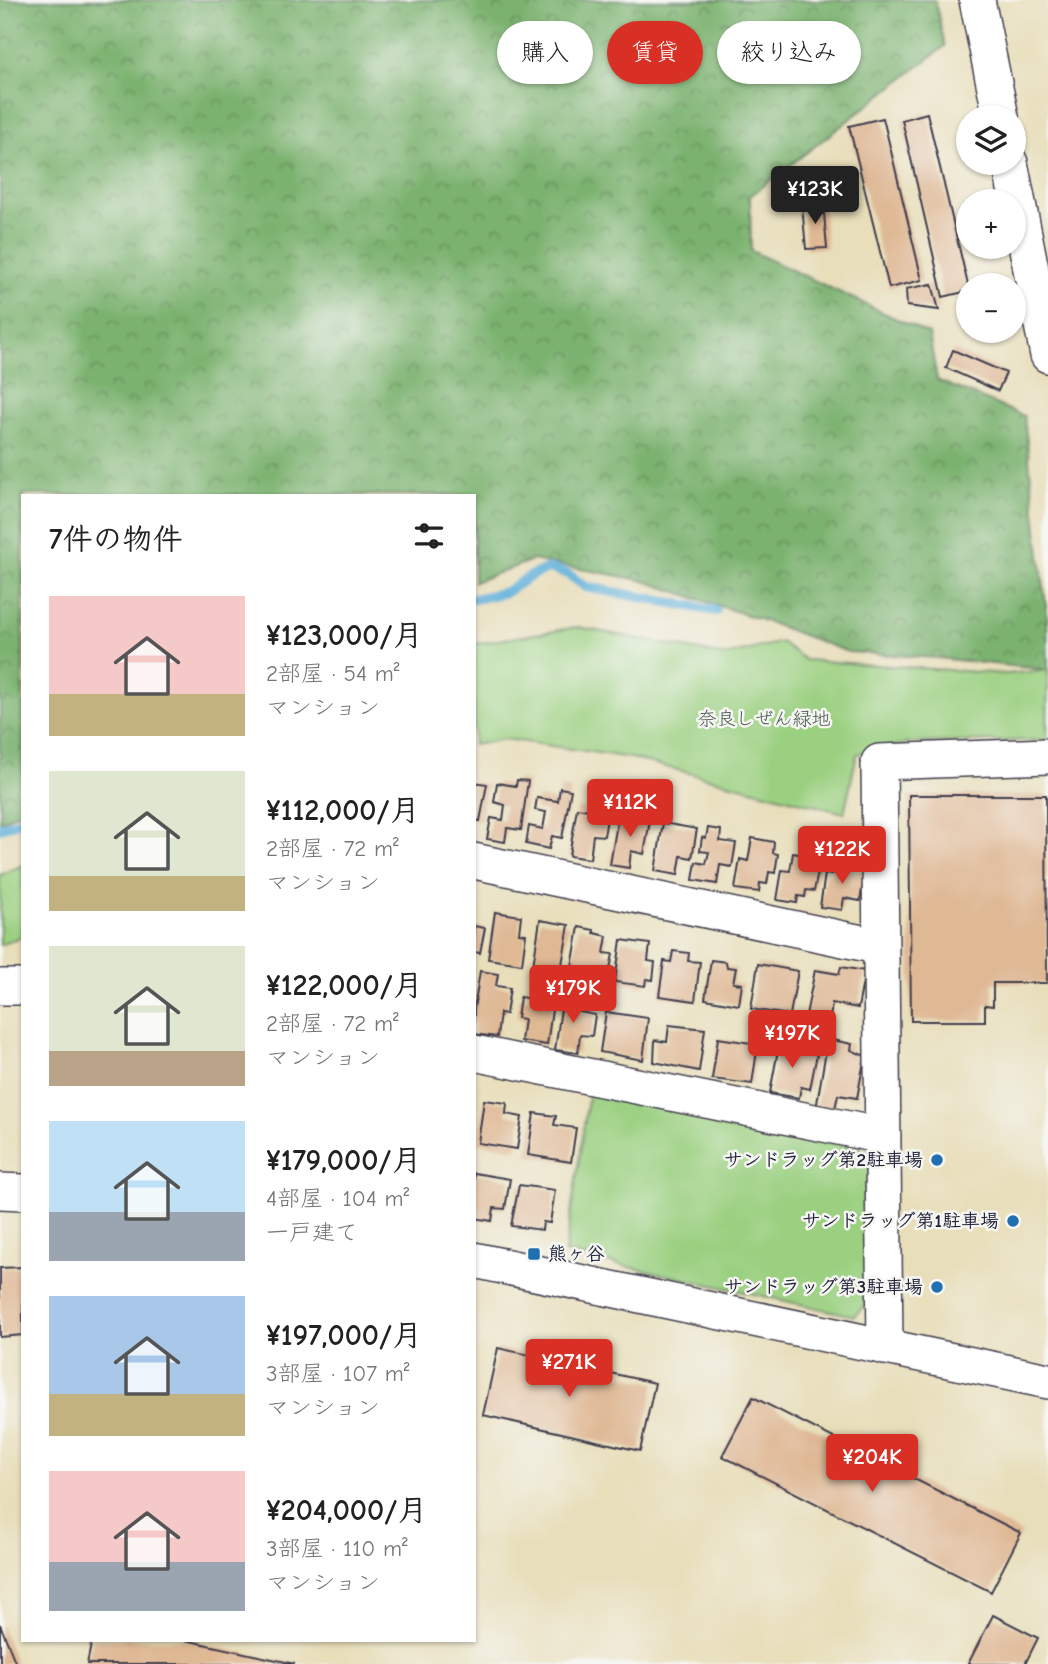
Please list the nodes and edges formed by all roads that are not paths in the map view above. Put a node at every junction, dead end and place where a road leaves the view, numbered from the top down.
1 (977, 0) edge
2 (999, 105) edge
3 (1012, 175) edge
4 (1048, 355) edge
5 (1048, 757) edge
6 (476, 861) edge
7 (881, 947) junction
8 (0, 987) edge
9 (21, 987) edge
10 (476, 1053) edge
11 (883, 1136) junction
12 (0, 1191) edge
13 (21, 1192) edge
14 (476, 1260) edge
15 (885, 1347) junction
16 (1048, 1381) edge

1 - 2 street
3 - 4 street
5 - 7 street
6 - 7 street
7 - 11 street
8 - 9 street
10 - 11 street
11 - 15 street
12 - 13 street
14 - 15 street
15 - 16 street

